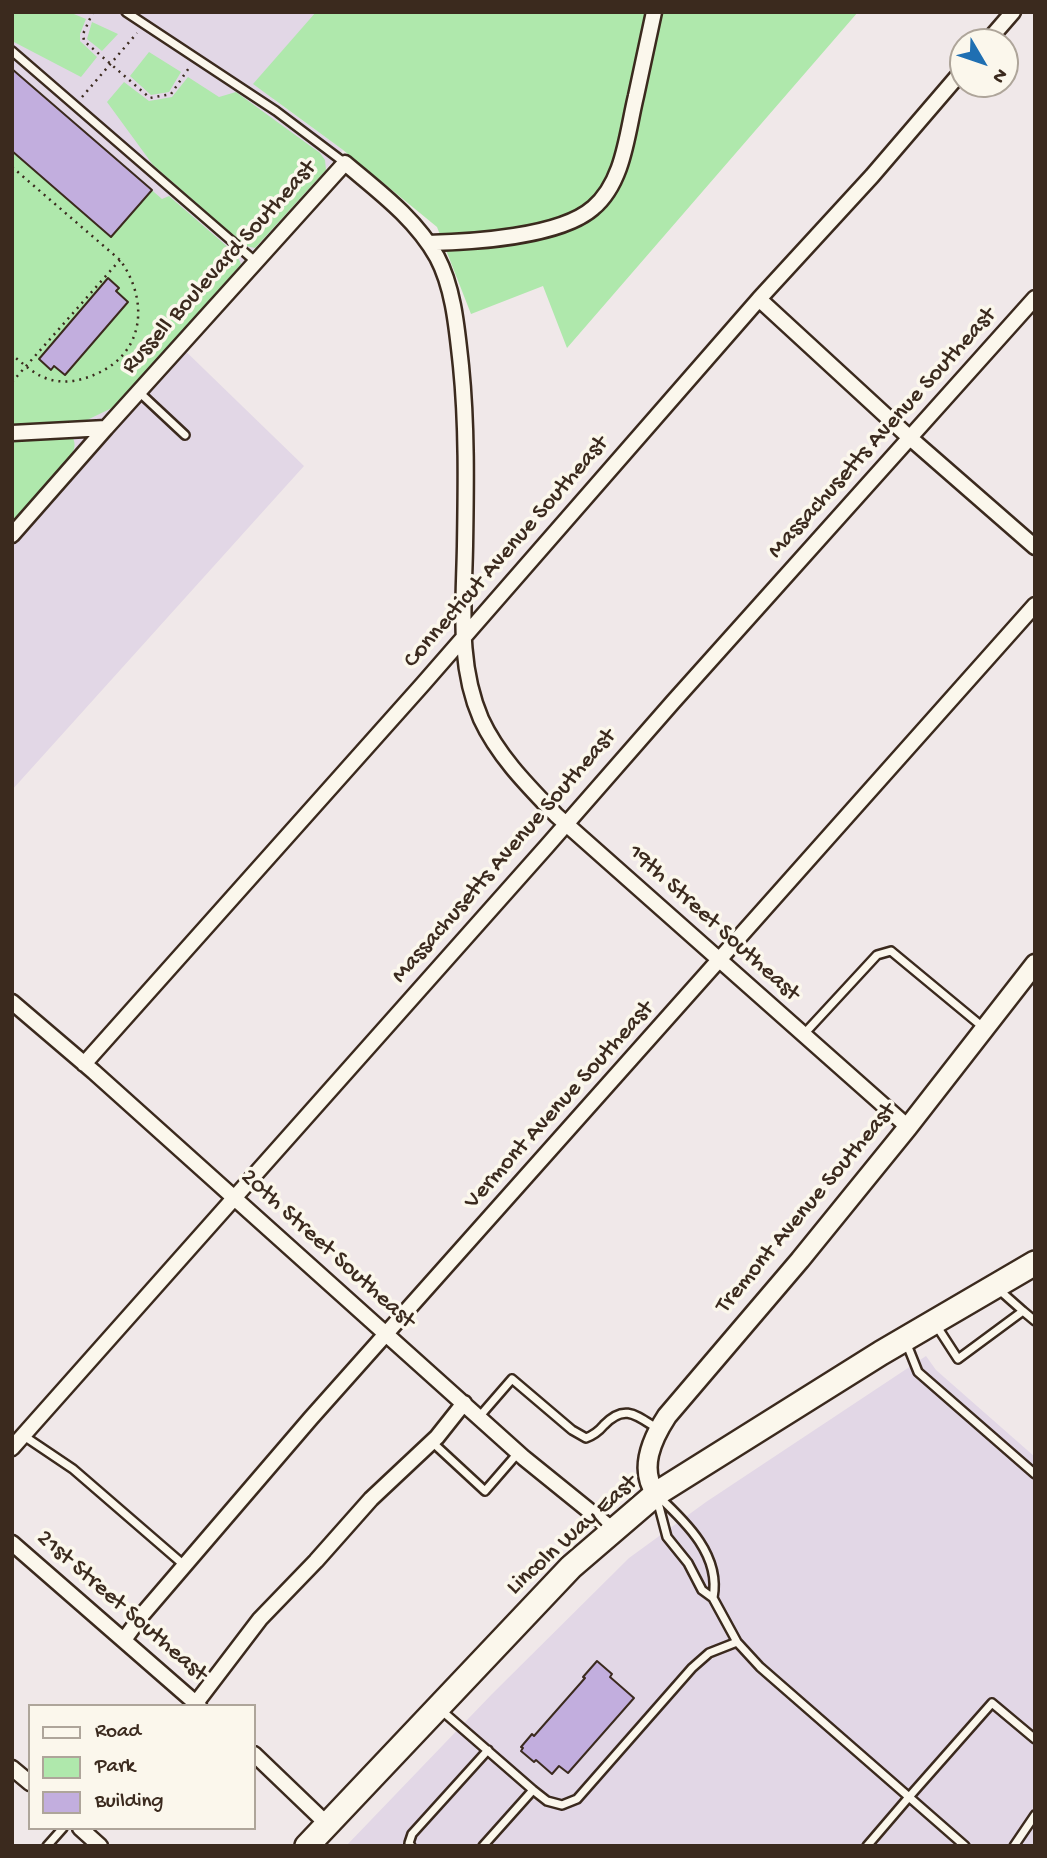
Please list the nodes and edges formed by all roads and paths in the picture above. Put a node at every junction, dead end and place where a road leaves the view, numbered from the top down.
1 (93, 12) edge
2 (126, 12) edge
3 (654, 12) edge
4 (1013, 12) edge
5 (145, 23) junction
6 (999, 28) edge
7 (12, 51) edge
8 (197, 57) junction
9 (110, 64) junction
10 (949, 86) edge
11 (75, 106) junction
12 (345, 163) junction
13 (12, 167) edge
14 (428, 243) junction
15 (120, 260) junction
16 (257, 262) junction
17 (1035, 298) edge
18 (759, 299) junction
19 (12, 355) edge
20 (26, 367) junction
21 (12, 382) edge
22 (139, 393) junction
23 (106, 428) junction
24 (12, 433) edge
25 (185, 435) dead end
26 (909, 437) junction
27 (15, 526) edge
28 (1035, 547) edge
29 (1035, 606) edge
30 (463, 635) junction
31 (497, 746) joint
32 (566, 824) junction
33 (718, 961) junction
34 (1035, 964) edge
35 (12, 1002) edge
36 (985, 1028) junction
37 (803, 1035) junction
38 (84, 1064) junction
39 (908, 1127) junction
40 (235, 1198) junction
41 (1035, 1263) edge
42 (995, 1286) junction
43 (1023, 1311) junction
44 (934, 1321) junction
45 (1035, 1321) edge
46 (387, 1335) junction
47 (905, 1339) junction
48 (464, 1403) junction
49 (479, 1417) junction
50 (659, 1429) junction
51 (24, 1436) junction
52 (432, 1442) junction
53 (12, 1448) edge
54 (518, 1452) junction
55 (1035, 1474) edge
56 (656, 1494) junction
57 (613, 1530) junction
58 (12, 1543) edge
59 (185, 1566) junction
60 (713, 1598) junction
61 (124, 1640) junction
62 (737, 1643) junction
63 (198, 1704) edge
64 (437, 1707) junction
65 (1035, 1739) edge
66 (488, 1750) junction
67 (256, 1756) edge
68 (12, 1768) edge
69 (28, 1781) edge
70 (533, 1790) junction
71 (909, 1797) junction
72 (1035, 1815) edge
73 (327, 1824) junction
74 (61, 1830) edge
75 (82, 1830) edge
76 (47, 1846) edge
77 (100, 1846) edge
78 (307, 1846) edge
79 (411, 1846) edge
80 (483, 1846) edge
81 (867, 1846) edge
82 (965, 1846) edge
83 (1014, 1846) edge

1 - 9 path
2 - 5 lane
3 - 14 street
4 - 6 street
5 - 8 lane
5 - 9 path
7 - 11 lane
8 - 9 path
8 - 12 lane
9 - 11 path
10 - 18 street, Connecticut Avenue Southeast
11 - 16 lane
12 - 14 street, Russell Boulevard Southeast
12 - 16 street, Russell Boulevard Southeast
13 - 15 path
14 - 30 street, Russell Boulevard Southeast
15 - 20 path
15 - 20 path
16 - 22 street, Russell Boulevard Southeast
17 - 26 street, Massachusetts Avenue Southeast
18 - 26 street
18 - 30 street, Connecticut Avenue Southeast
19 - 20 path
20 - 21 path
22 - 23 street, Russell Boulevard Southeast
22 - 25 lane
23 - 24 street
23 - 27 street, Russell Boulevard Southeast
26 - 28 street
26 - 32 street, Massachusetts Avenue Southeast
29 - 33 street, Vermont Avenue Southeast
30 - 31 street, Russell Boulevard Southeast
30 - 38 street, Connecticut Avenue Southeast
31 - 32 street, 19th Street Southeast
32 - 33 street, 19th Street Southeast
32 - 40 street, Massachusetts Avenue Southeast
33 - 37 street, 19th Street Southeast
33 - 46 street, Vermont Avenue Southeast
34 - 36 street, Tremont Avenue Southeast
35 - 38 street, 20th Street Southeast
36 - 37 lane
36 - 39 street, Tremont Avenue Southeast
37 - 39 street, 19th Street Southeast
38 - 40 street, 20th Street Southeast
39 - 50 street, Tremont Avenue Southeast
40 - 46 street, 20th Street Southeast
40 - 51 street, Massachusetts Avenue Southeast
41 - 42 main road, Lincoln Way East
42 - 43 lane
42 - 44 main road, Lincoln Way East
43 - 44 lane
43 - 45 lane
44 - 47 main road, Lincoln Way East
46 - 48 street, 20th Street Southeast
46 - 59 street, Vermont Avenue Southeast
47 - 55 lane
47 - 56 main road, Lincoln Way East
48 - 49 street, 20th Street Southeast
48 - 52 street
49 - 50 lane
49 - 54 street, 20th Street Southeast
50 - 56 street, Tremont Avenue Southeast
51 - 53 street, Massachusetts Avenue Southeast
51 - 59 lane
52 - 54 lane
52 - 63 street
54 - 57 street, 20th Street Southeast
56 - 57 main road, Lincoln Way East
56 - 60 lane
56 - 60 lane
57 - 64 main road, Lincoln Way East
58 - 61 street, 21st Street Southeast
59 - 61 street, Vermont Avenue Southeast
60 - 62 lane
61 - 63 street, 21st Street Southeast
62 - 70 lane
62 - 71 lane
64 - 66 lane
64 - 73 main road, Lincoln Way East
65 - 71 lane
66 - 70 lane
66 - 79 lane
67 - 73 street
68 - 69 street
70 - 80 lane
71 - 81 lane
71 - 82 lane
72 - 83 lane
73 - 78 main road, Lincoln Way East
74 - 76 lane
75 - 77 street

